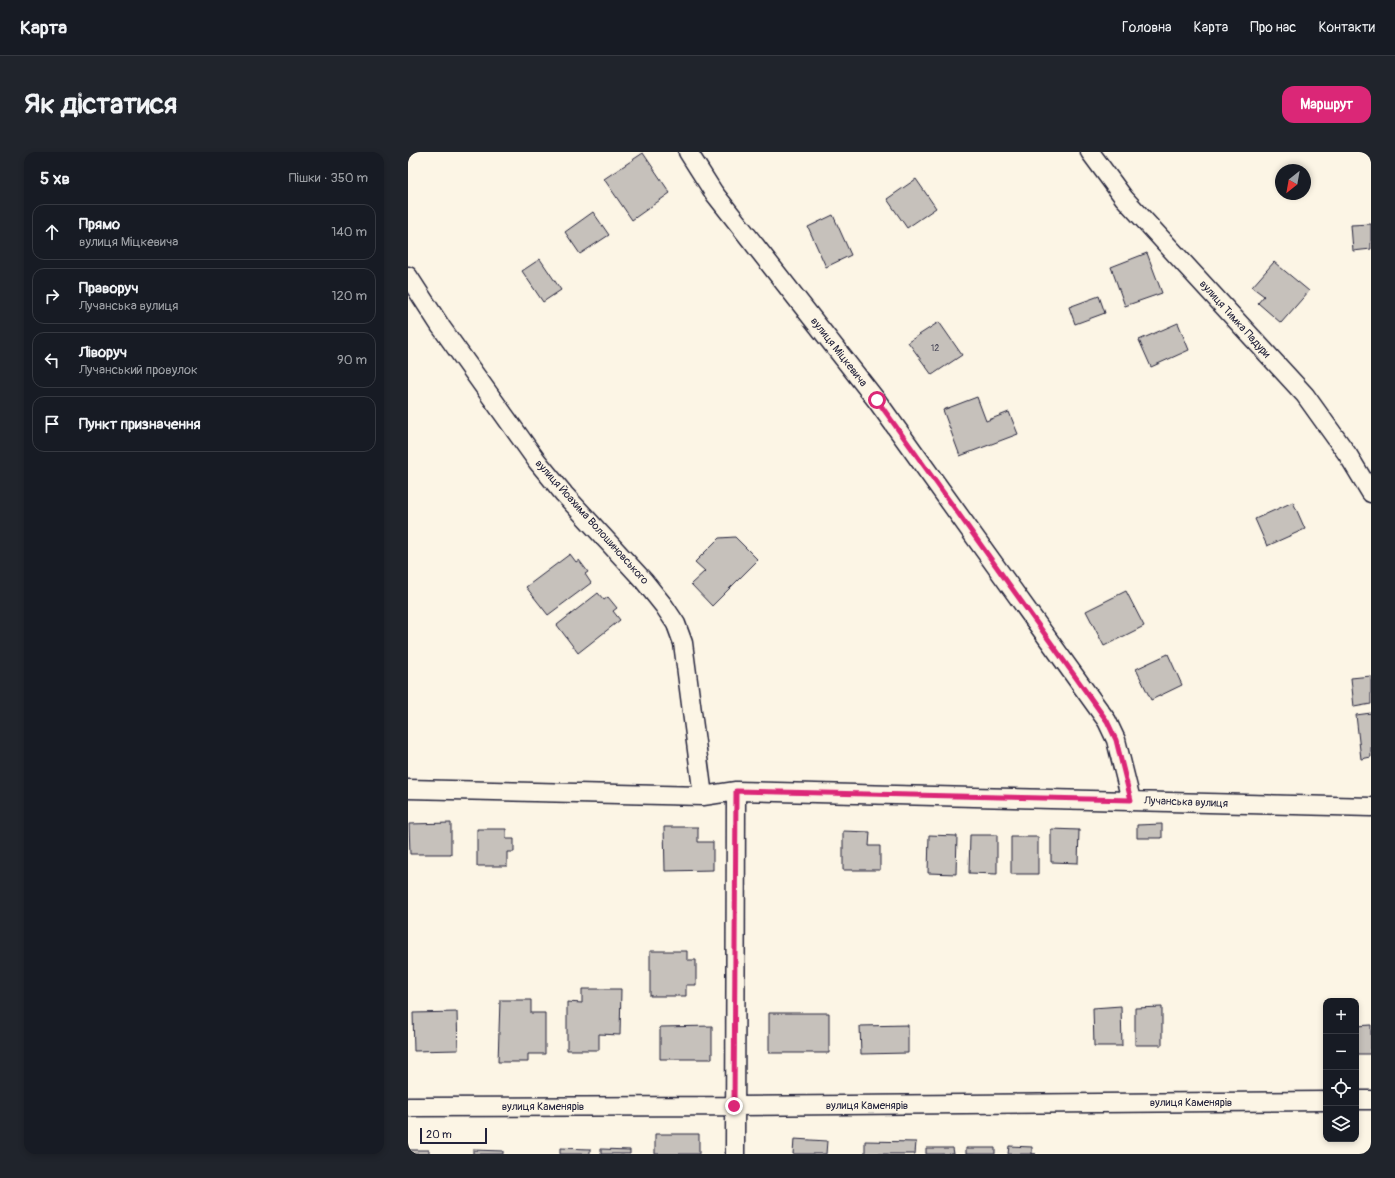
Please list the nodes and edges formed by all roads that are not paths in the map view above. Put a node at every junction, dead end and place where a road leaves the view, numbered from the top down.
1 (688, 152) edge
2 (1090, 152) edge
3 (408, 276) edge
4 (1371, 493) edge
5 (408, 788) edge
6 (736, 791) junction
7 (703, 796) junction
8 (1131, 800) junction
9 (1371, 807) edge
10 (1359, 1100) edge
11 (1371, 1100) edge
12 (1323, 1101) edge
13 (734, 1106) junction
14 (408, 1107) edge
15 (735, 1154) edge

1 - 8 street, вулиця Міцкевича
2 - 4 street, вулиця Тимка Падури
3 - 7 street, вулиця Йоахима Волошиновського
5 - 7 street, Лучанська вулиця
6 - 7 street, Лучанська вулиця
6 - 8 street, Лучанська вулиця
6 - 13 street
8 - 9 street, Лучанська вулиця
10 - 11 street
12 - 13 street, вулиця Каменярів
13 - 14 street, вулиця Каменярів
13 - 15 street

